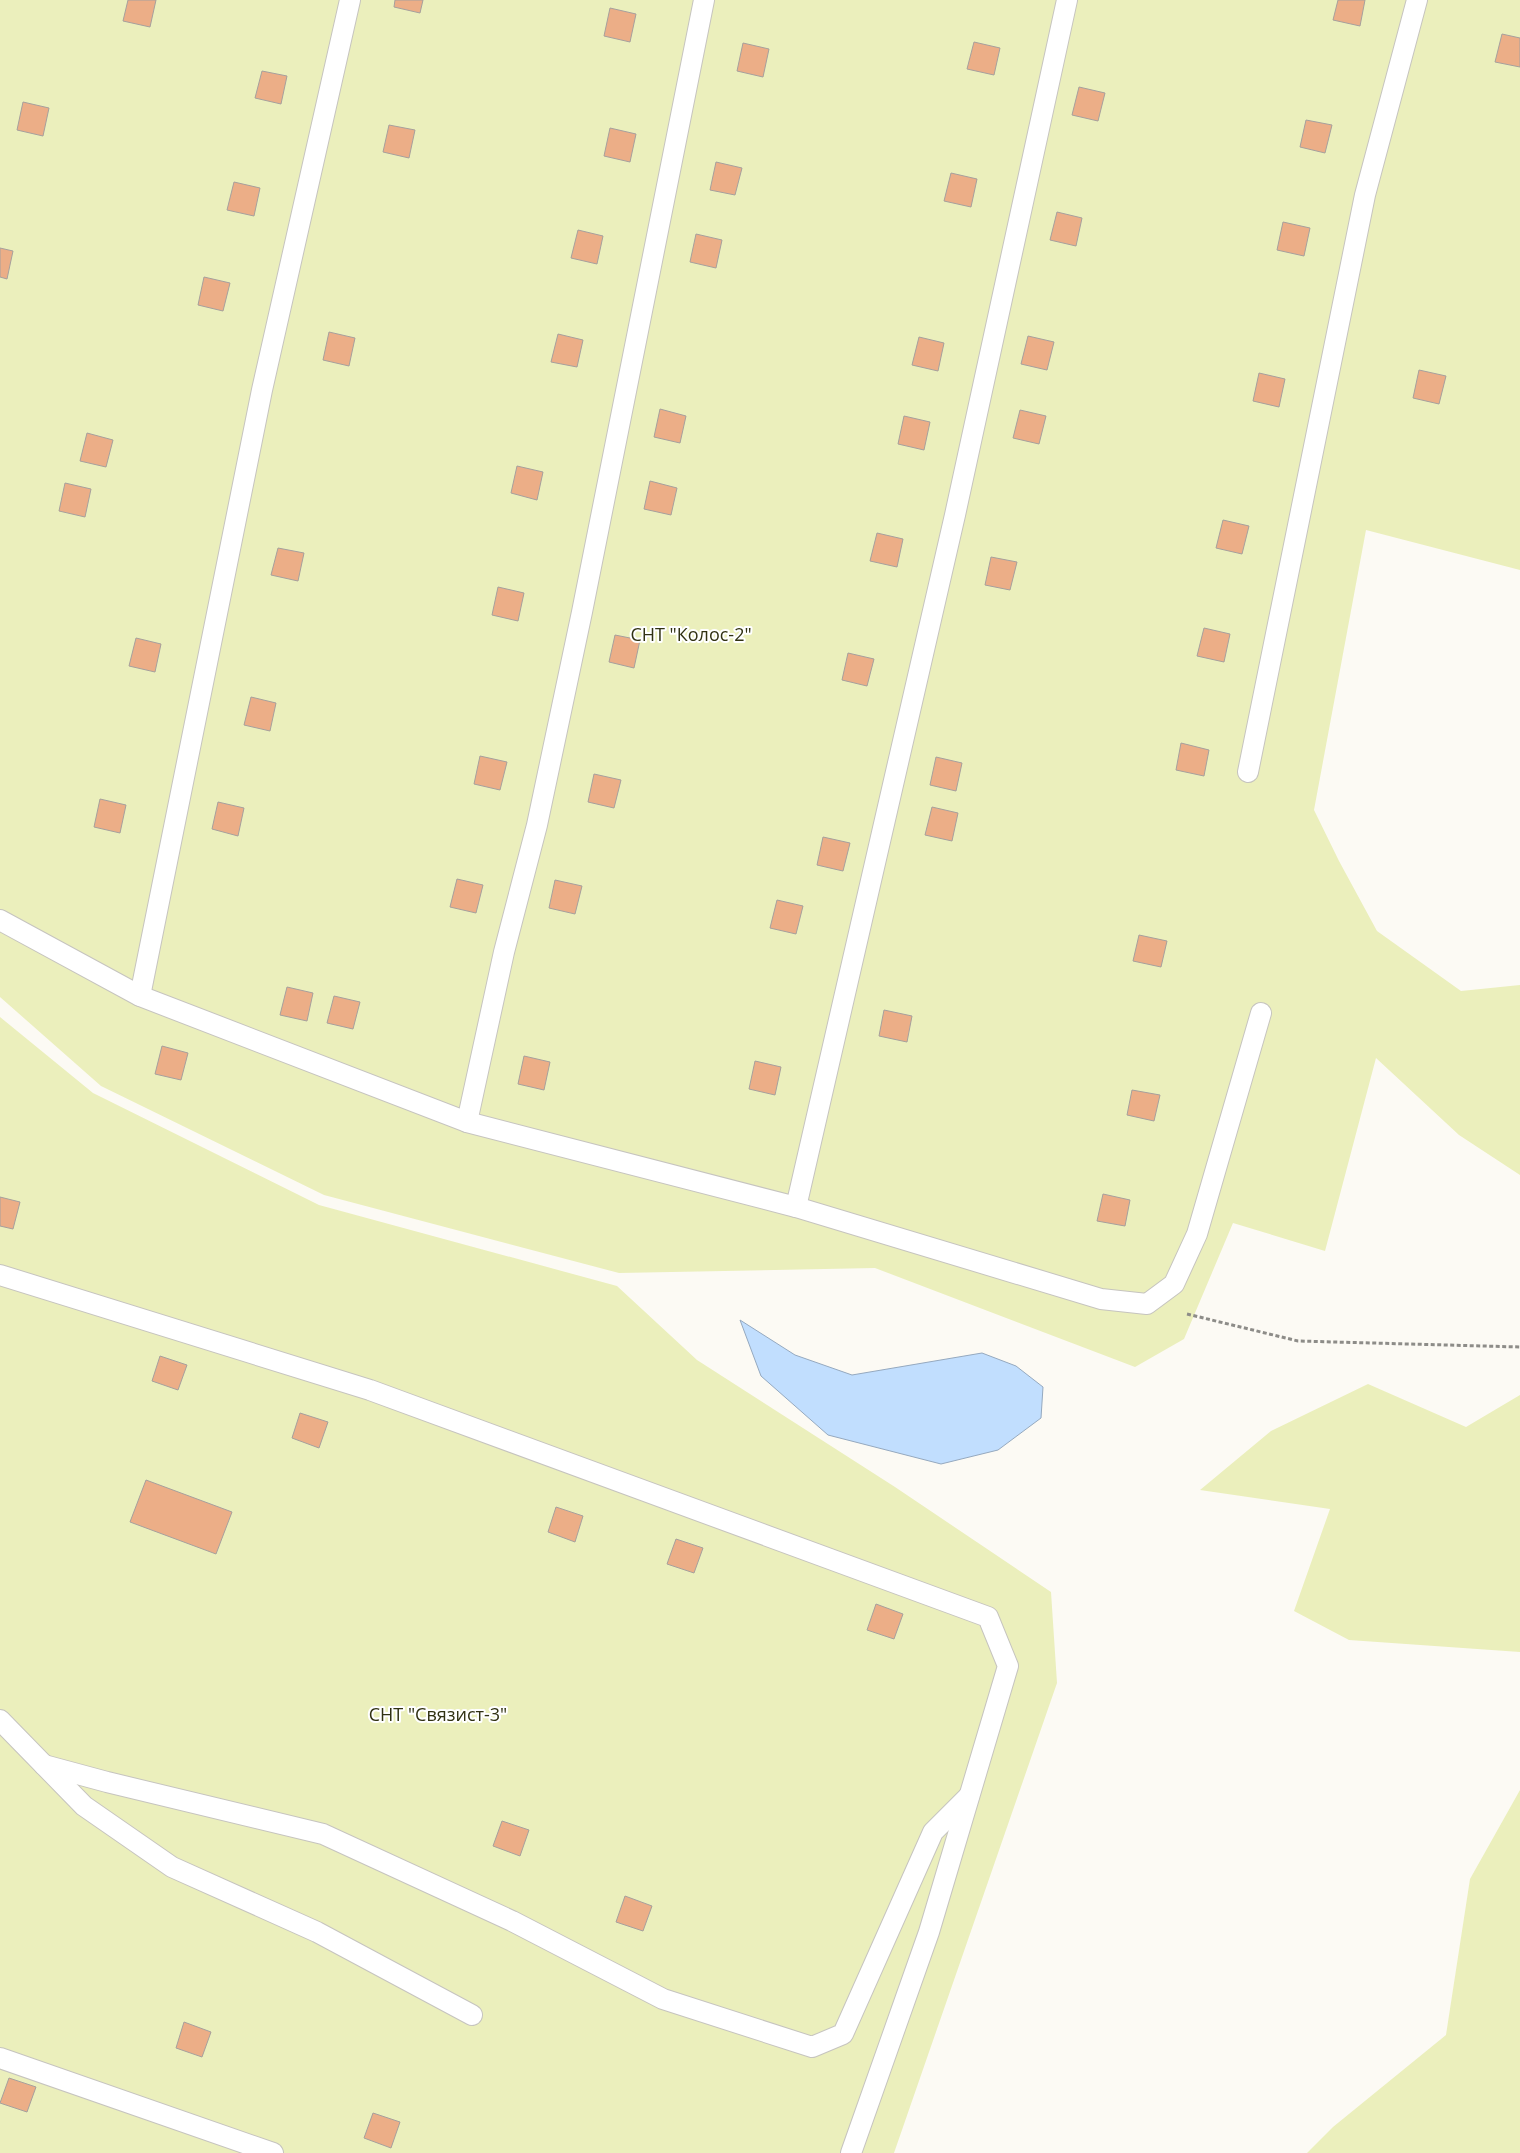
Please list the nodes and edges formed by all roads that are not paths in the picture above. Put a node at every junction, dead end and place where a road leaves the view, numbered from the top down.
1 (350, 0) edge
2 (704, 0) edge
3 (1067, 0) edge
4 (1417, 0) edge
5 (1248, 772) dead end
6 (0, 920) edge
7 (140, 996) junction
8 (1261, 1013) dead end
9 (467, 1122) junction
10 (796, 1207) junction
11 (0, 1275) edge
12 (0, 1720) edge
13 (44, 1764) junction
14 (970, 1795) junction
15 (472, 2015) dead end
16 (0, 2058) edge
17 (273, 2153) edge
18 (851, 2153) edge

1 - 7 lane
2 - 9 lane
3 - 10 lane
4 - 5 lane
6 - 7 lane
7 - 9 lane
8 - 10 lane
9 - 10 lane
11 - 14 lane
12 - 13 lane
13 - 14 lane
13 - 15 lane
14 - 18 lane
16 - 17 lane

